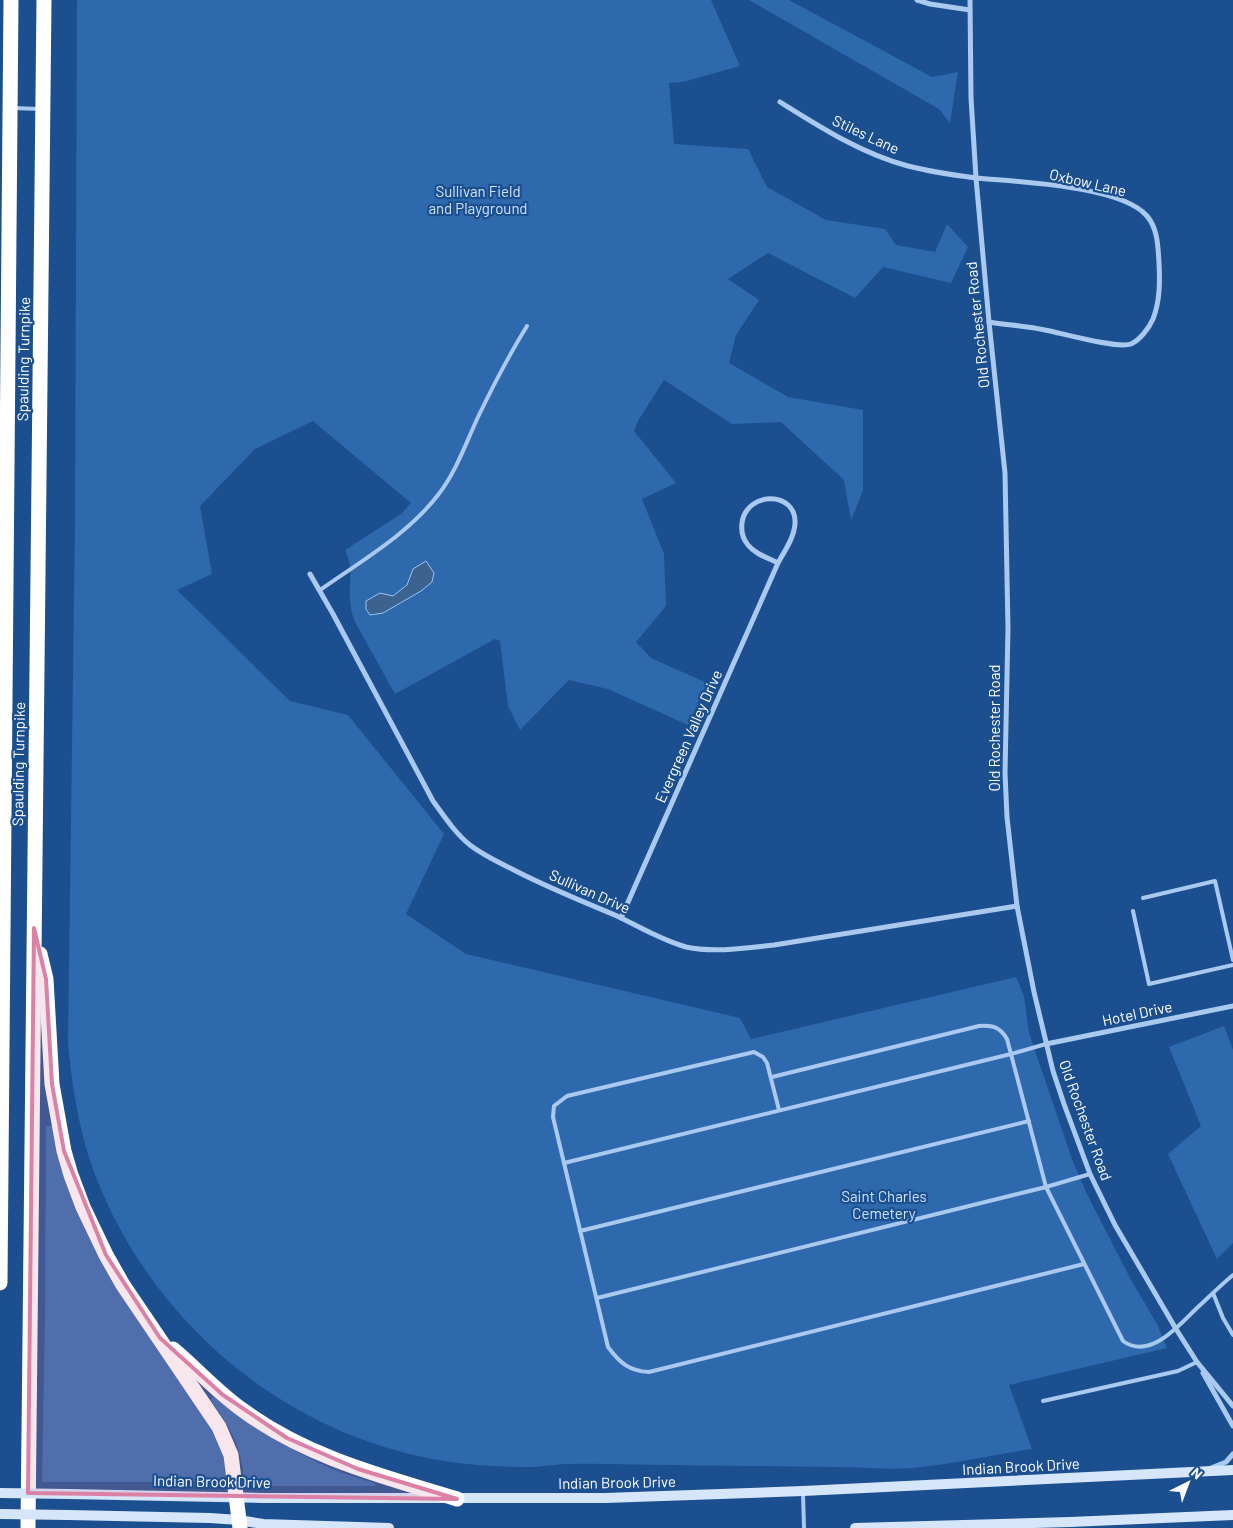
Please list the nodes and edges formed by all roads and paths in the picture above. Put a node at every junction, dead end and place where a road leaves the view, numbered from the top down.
1 (11, 0) edge
2 (44, 0) edge
3 (917, 0) edge
4 (970, 0) edge
5 (970, 10) junction
6 (780, 102) dead end
7 (10, 108) junction
8 (43, 109) junction
9 (976, 178) junction
10 (989, 322) junction
11 (527, 326) dead end
12 (778, 563) junction
13 (310, 574) dead end
14 (320, 590) junction
15 (1143, 898) dead end
16 (1016, 906) junction
17 (1133, 911) dead end
18 (621, 918) junction
19 (34, 928) junction
20 (1233, 960) edge
21 (1233, 965) edge
22 (1233, 1006) edge
23 (1046, 1044) junction
24 (1011, 1054) junction
25 (772, 1077) junction
26 (779, 1110) junction
27 (1029, 1121) junction
28 (564, 1163) junction
29 (1090, 1174) junction
30 (1046, 1187) junction
31 (580, 1231) junction
32 (1084, 1264) junction
33 (1233, 1275) edge
34 (0, 1283) edge
35 (1213, 1293) junction
36 (596, 1298) junction
37 (1176, 1329) junction
38 (1233, 1335) edge
39 (160, 1338) junction
40 (1197, 1362) junction
41 (1043, 1401) dead end
42 (1233, 1406) edge
43 (1233, 1426) edge
44 (1233, 1454) edge
45 (1233, 1470) edge
46 (1203, 1472) junction
47 (803, 1491) junction
48 (0, 1493) edge
49 (236, 1497) junction
50 (457, 1499) junction
51 (0, 1514) edge
52 (1233, 1515) edge
53 (240, 1524) edge
54 (28, 1528) edge
55 (389, 1528) edge
56 (804, 1528) edge
57 (856, 1528) edge

1 - 7 highway, Spaulding Turnpike
2 - 8 highway, Spaulding Turnpike
3 - 5 street
4 - 5 street, Old Rochester Road
5 - 9 street, Old Rochester Road
6 - 9 street, Stiles Lane
7 - 8 lane
7 - 34 highway, Spaulding Turnpike
8 - 19 highway, Spaulding Turnpike
9 - 10 street, Old Rochester Road
9 - 10 street, Oxbow Lane
10 - 16 street, Old Rochester Road
11 - 14 lane
12 - 12 street, Evergreen Valley Drive
12 - 18 street, Evergreen Valley Drive
13 - 14 street, Sullivan Drive
14 - 18 street, Sullivan Drive
15 - 20 lane
16 - 18 street, Sullivan Drive
16 - 23 street, Old Rochester Road
17 - 21 lane
19 - 39 highway
19 - 54 highway, Spaulding Turnpike
22 - 23 street, Hotel Drive
23 - 24 lane
23 - 29 street, Old Rochester Road
24 - 25 lane
24 - 26 lane
24 - 27 lane
25 - 26 lane
25 - 28 lane
26 - 28 lane
27 - 30 lane
27 - 31 lane
28 - 31 lane
29 - 30 lane
29 - 37 street, Old Rochester Road
30 - 32 lane
30 - 36 lane
31 - 36 lane
32 - 36 lane
32 - 37 lane
33 - 35 lane
35 - 37 lane
35 - 38 lane
37 - 40 street, Old Rochester Road
39 - 49 highway
39 - 50 highway
40 - 41 lane
40 - 42 street, Old Rochester Road
40 - 43 street
44 - 46 street
45 - 46 main road, Indian Brook Drive
46 - 47 main road, Indian Brook Drive
47 - 50 main road, Indian Brook Drive
47 - 56 lane
48 - 49 main road, Indian Brook Drive, bridge
49 - 50 main road, Indian Brook Drive
49 - 53 highway
51 - 53 main road, bridge
52 - 57 main road
53 - 55 main road

